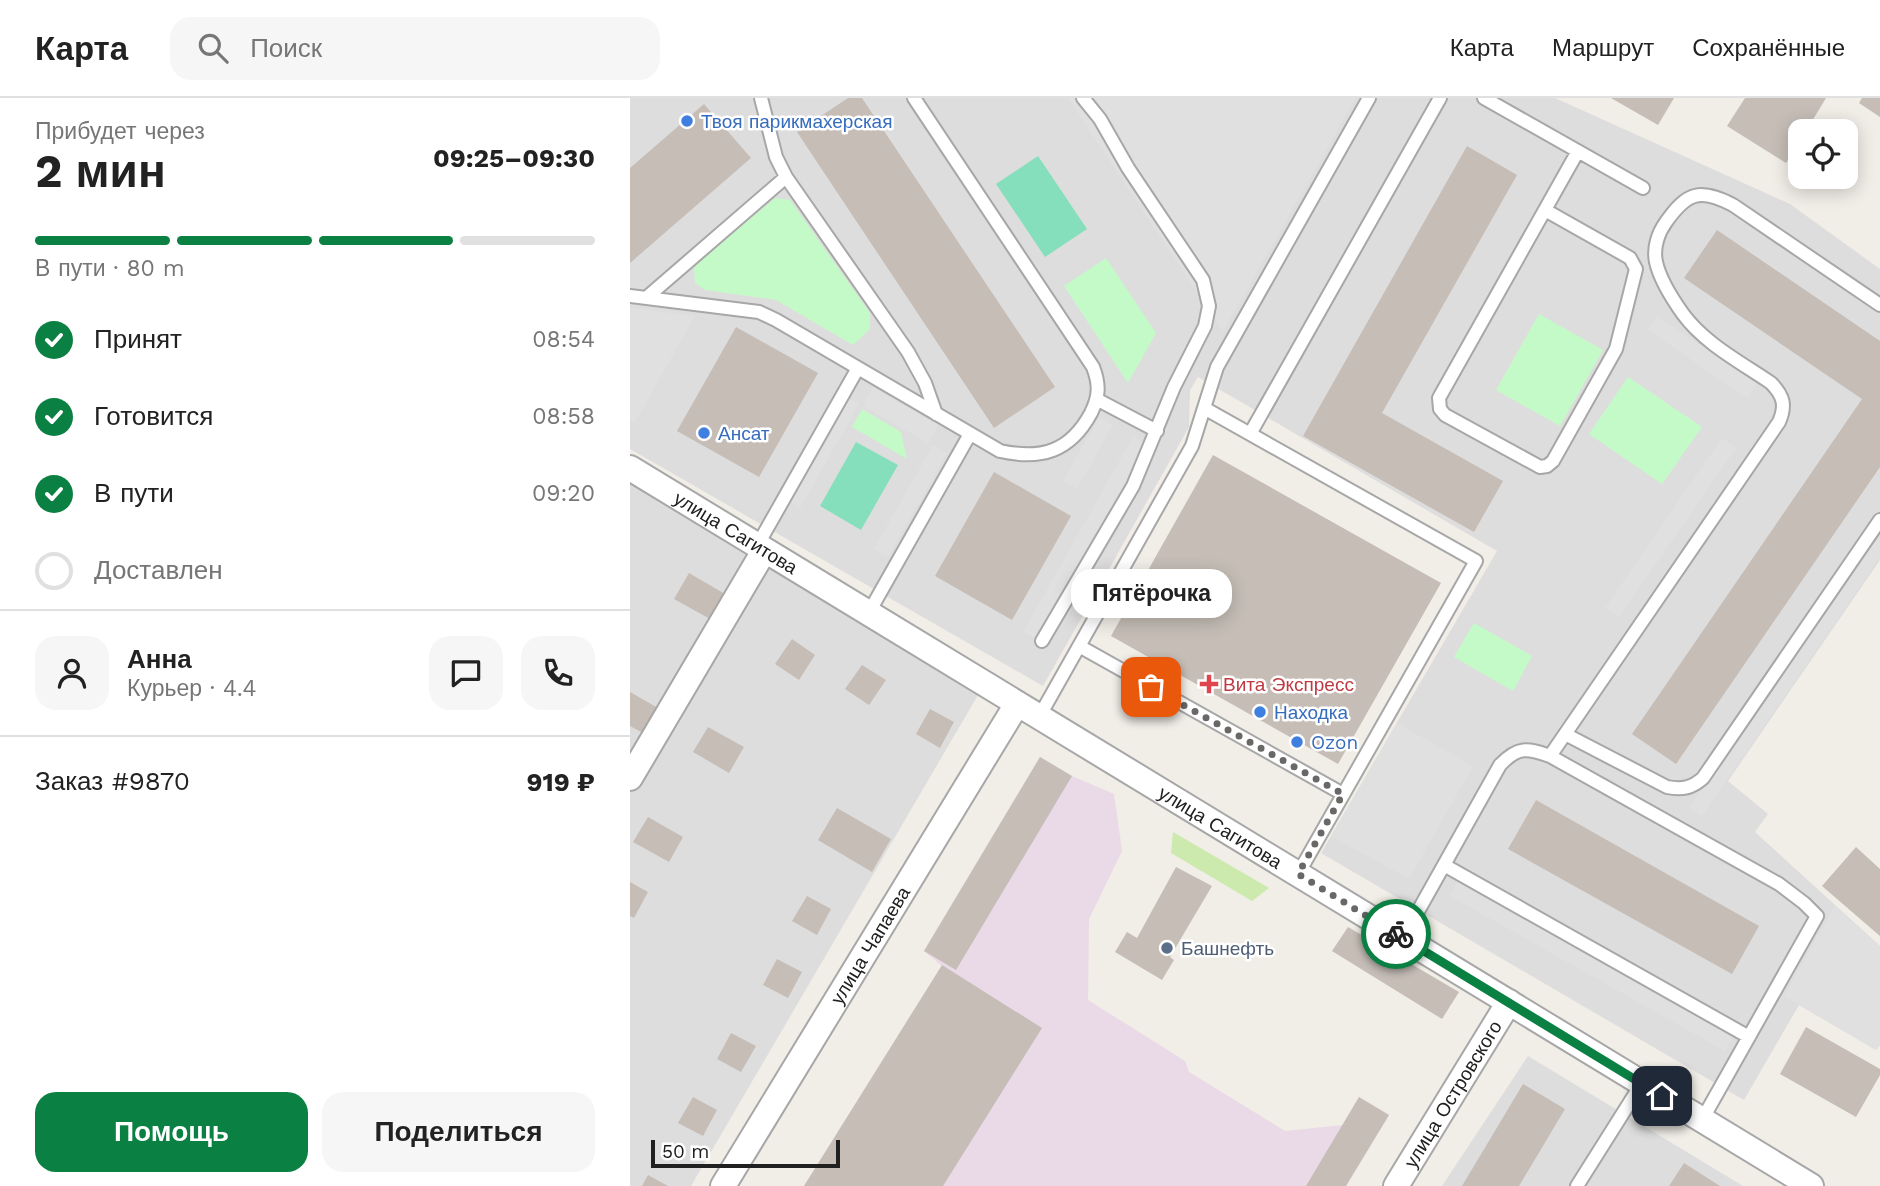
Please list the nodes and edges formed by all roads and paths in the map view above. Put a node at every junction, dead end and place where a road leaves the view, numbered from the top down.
1 (761, 98) edge
2 (914, 98) edge
3 (1083, 98) edge
4 (1369, 98) edge
5 (1440, 98) edge
6 (1484, 98) edge
7 (1578, 151) junction
8 (786, 177) junction
9 (1643, 188) dead end
10 (1545, 210) junction
11 (630, 296) edge
12 (646, 298) junction
13 (1880, 305) edge
14 (858, 368) junction
15 (1098, 400) junction
16 (1204, 408) junction
17 (936, 414) junction
18 (1157, 431) junction
19 (970, 434) junction
20 (1250, 434) junction
21 (630, 468) edge
22 (1880, 520) edge
23 (761, 548) junction
24 (868, 614) junction
25 (1042, 641) dead end
26 (1079, 646) junction
27 (1017, 704) junction
28 (1039, 717) junction
29 (1565, 734) junction
30 (1550, 756) junction
31 (630, 778) edge
32 (1343, 794) junction
33 (1444, 865) junction
34 (1298, 874) junction
35 (1403, 938) junction
36 (1509, 1002) junction
37 (1749, 1037) junction
38 (1642, 1083) junction
39 (1702, 1120) junction
40 (723, 1186) edge
41 (1396, 1186) edge
42 (1577, 1186) edge
43 (1811, 1186) edge

1 - 8 lane
2 - 15 lane
3 - 18 lane
4 - 16 lane
5 - 20 lane
6 - 7 lane
7 - 9 lane
7 - 10 lane
8 - 12 lane
8 - 17 lane
10 - 10 lane
11 - 12 lane
12 - 14 lane
13 - 29 lane
14 - 17 lane
14 - 23 lane
15 - 18 lane
15 - 19 lane
16 - 20 lane
16 - 26 lane
17 - 19 lane
18 - 25 lane
19 - 24 lane
20 - 32 lane
21 - 23 street, улица Сагитова
22 - 29 lane
23 - 24 street, улица Сагитова
23 - 31 street
24 - 27 street, улица Сагитова
26 - 28 lane
26 - 32 lane
27 - 28 street, улица Сагитова
27 - 40 street, улица Чапаева
28 - 34 street, улица Сагитова
29 - 30 lane
30 - 33 lane
30 - 37 lane
32 - 34 lane
33 - 35 lane
33 - 37 lane
34 - 35 street, улица Сагитова
35 - 36 street, улица Сагитова
36 - 38 street, улица Сагитова
36 - 41 street, улица Островского
37 - 39 lane
38 - 39 street, улица Сагитова
38 - 42 lane
39 - 43 street, улица Сагитова

